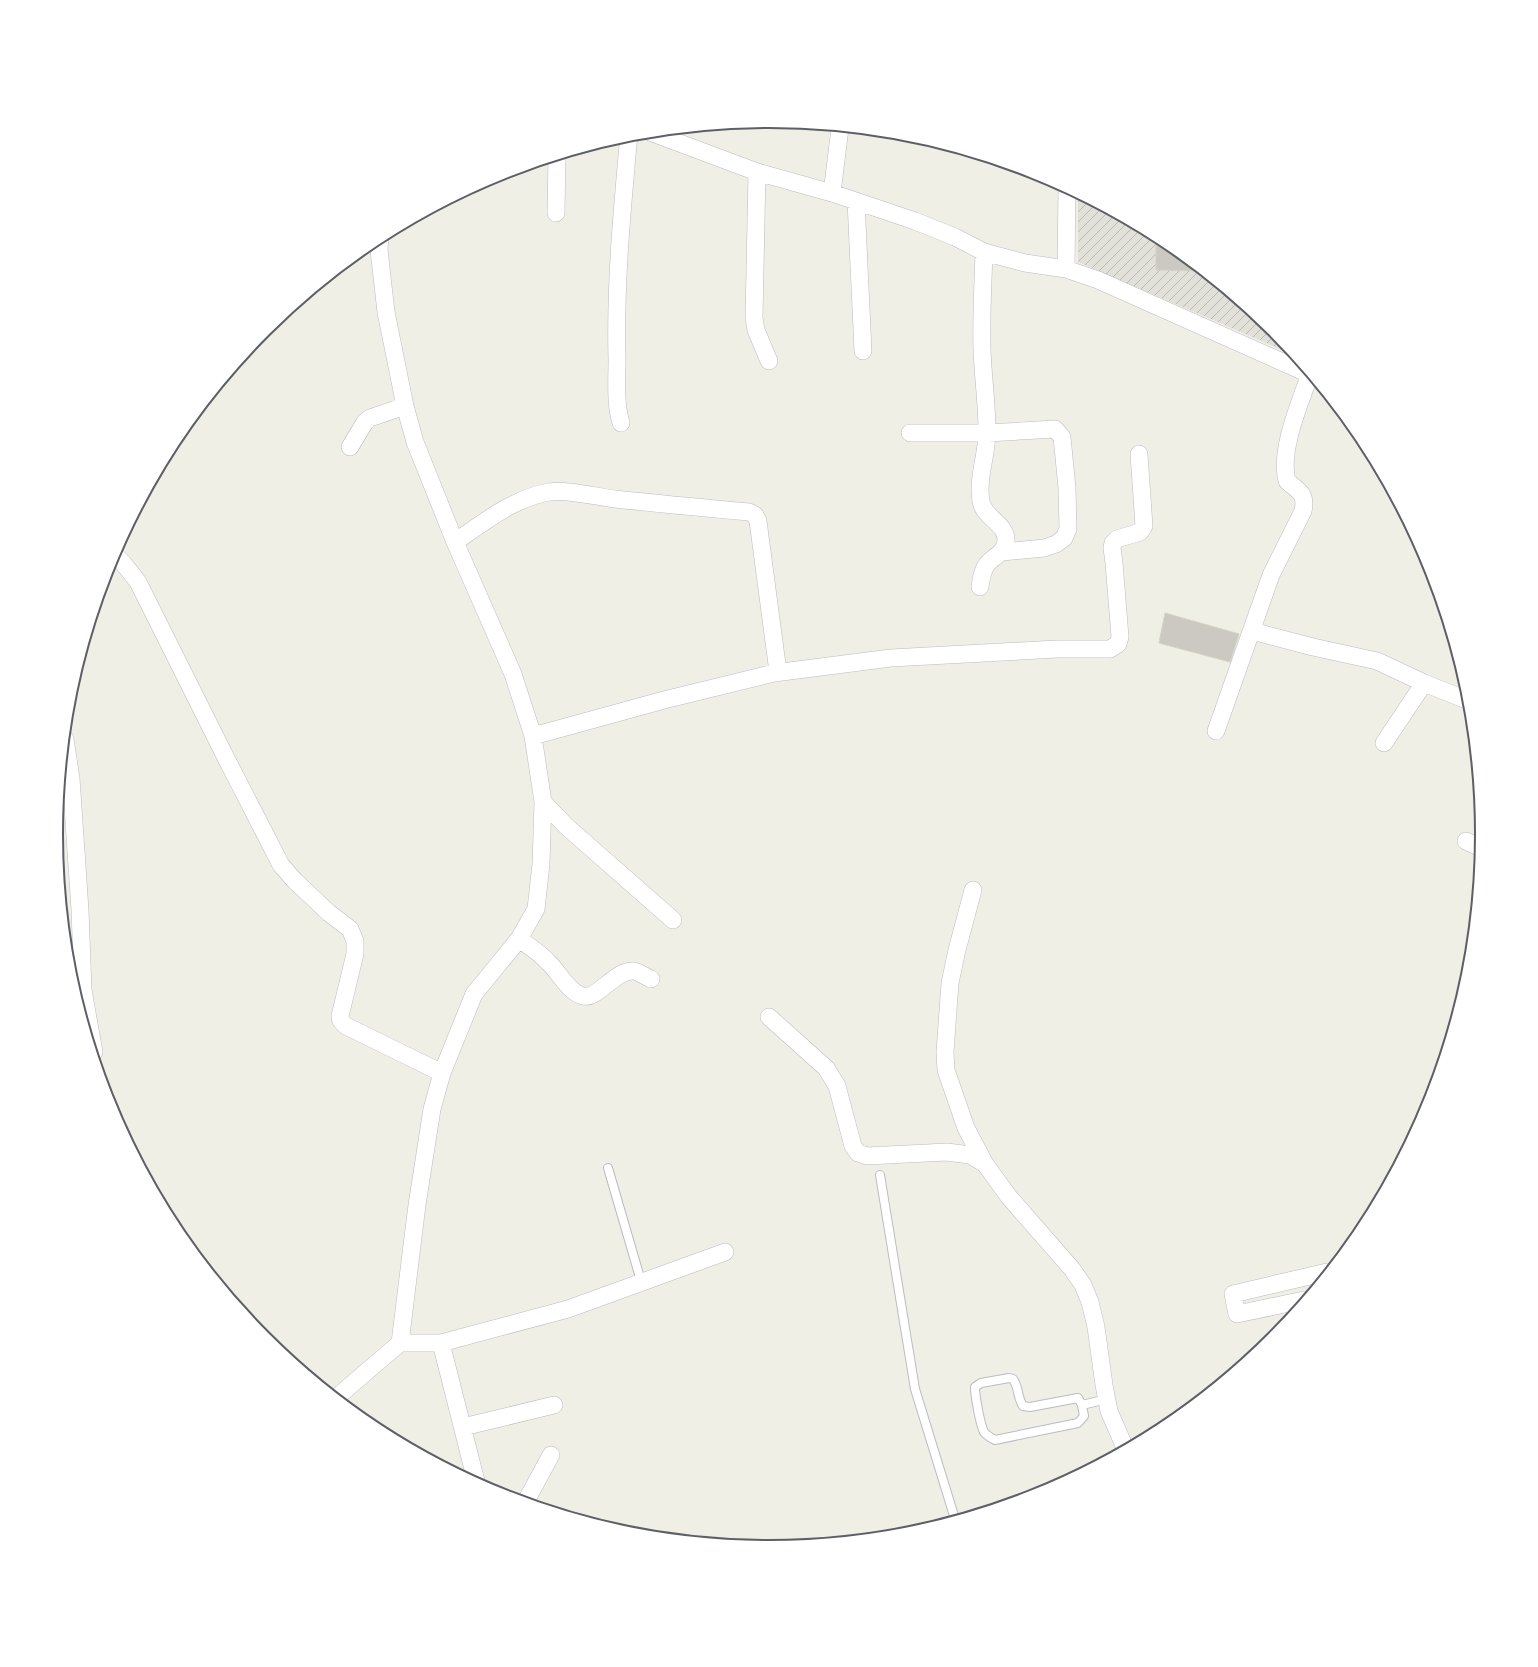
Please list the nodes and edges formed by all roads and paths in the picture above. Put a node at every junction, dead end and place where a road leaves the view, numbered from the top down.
1 (840, 132) edge
2 (662, 136) edge
3 (628, 142) edge
4 (557, 161) edge
5 (757, 172) junction
6 (832, 193) junction
7 (1067, 194) edge
8 (856, 201) junction
9 (556, 213) dead end
10 (379, 245) edge
11 (984, 252) junction
12 (1066, 269) junction
13 (863, 351) dead end
14 (769, 361) dead end
15 (1302, 370) edge
16 (1308, 378) edge
17 (405, 406) junction
18 (621, 423) dead end
19 (910, 433) dead end
20 (987, 433) junction
21 (350, 447) dead end
22 (1139, 454) dead end
23 (455, 542) junction
24 (1002, 552) junction
25 (119, 559) edge
26 (980, 587) dead end
27 (1252, 631) junction
28 (778, 672) junction
29 (1424, 683) junction
30 (1461, 698) edge
31 (1216, 731) dead end
32 (532, 736) junction
33 (1384, 743) dead end
34 (67, 758) edge
35 (543, 802) junction
36 (973, 890) dead end
37 (672, 920) dead end
38 (519, 939) junction
39 (651, 979) dead end
40 (770, 1017) dead end
41 (89, 1021) edge
42 (442, 1074) junction
43 (985, 1164) junction
44 (608, 1168) dead end
45 (880, 1175) dead end
46 (725, 1252) dead end
47 (1321, 1274) edge
48 (641, 1281) junction
49 (1298, 1301) edge
50 (400, 1343) junction
51 (441, 1343) junction
52 (340, 1395) edge
53 (1107, 1399) junction
54 (1082, 1404) junction
55 (554, 1405) dead end
56 (462, 1427) junction
57 (1123, 1444) edge
58 (551, 1455) dead end
59 (474, 1475) edge
60 (528, 1497) edge
61 (954, 1515) edge

1 - 6 street
2 - 5 street
3 - 18 street
4 - 9 street
5 - 6 street
5 - 14 street
6 - 8 street
7 - 12 street
8 - 11 street
8 - 13 street
10 - 17 street
11 - 12 street
11 - 20 street
12 - 15 street
16 - 27 street
17 - 21 street
17 - 23 street
19 - 20 street
20 - 24 street
20 - 24 street
22 - 28 street
23 - 28 street
23 - 32 street
24 - 26 street
25 - 42 street
27 - 29 street
27 - 31 street
28 - 32 street
29 - 30 street
29 - 33 street
32 - 35 street
34 - 41 street
35 - 37 street
35 - 38 street
36 - 43 street
38 - 39 street
38 - 42 street
40 - 43 street
42 - 50 street
43 - 53 street
44 - 48 lane
45 - 61 lane
46 - 48 street
47 - 49 street
48 - 51 street
50 - 51 street
50 - 52 street
51 - 56 street
53 - 54 lane
53 - 57 street
54 - 54 lane
55 - 56 street
56 - 59 street
58 - 60 street

